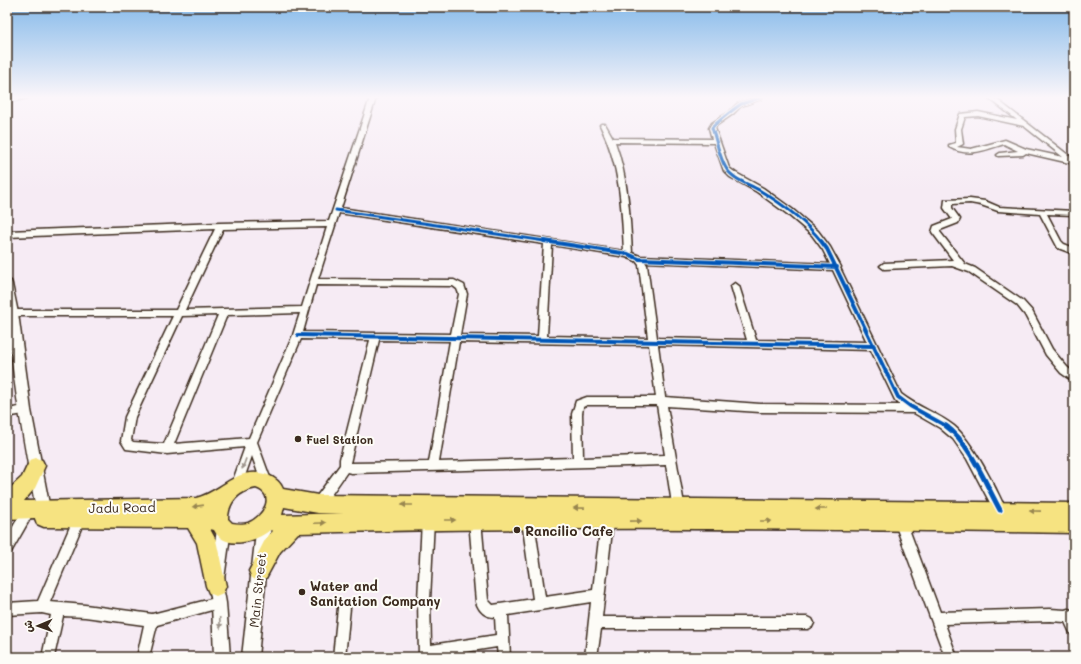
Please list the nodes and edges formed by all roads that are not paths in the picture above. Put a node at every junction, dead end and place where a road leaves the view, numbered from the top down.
1 (363, 129) edge
2 (605, 129) edge
3 (712, 129) edge
4 (958, 129) edge
5 (1033, 129) edge
6 (612, 140) junction
7 (716, 141) junction
8 (1029, 153) junction
9 (1000, 155) dead end
10 (1074, 162) edge
11 (336, 210) junction
12 (1042, 211) junction
13 (1074, 212) edge
14 (332, 224) junction
15 (220, 226) junction
16 (7, 234) edge
17 (548, 243) junction
18 (1074, 251) edge
19 (628, 254) junction
20 (639, 259) junction
21 (961, 265) junction
22 (884, 266) dead end
23 (837, 267) junction
24 (313, 282) junction
25 (7, 284) edge
26 (735, 286) dead end
27 (305, 310) junction
28 (224, 312) junction
29 (12, 313) junction
30 (179, 313) junction
31 (298, 335) junction
32 (375, 337) junction
33 (456, 338) junction
34 (542, 339) junction
35 (653, 341) junction
36 (752, 343) junction
37 (874, 346) junction
38 (1074, 378) edge
39 (661, 401) junction
40 (915, 409) junction
41 (25, 410) junction
42 (7, 413) edge
43 (252, 442) junction
44 (167, 449) junction
45 (671, 460) junction
46 (578, 462) junction
47 (36, 466) junction
48 (346, 466) junction
49 (433, 467) junction
50 (234, 487) junction
51 (272, 490) junction
52 (7, 502) edge
53 (318, 504) junction
54 (7, 510) edge
55 (1000, 510) junction
56 (1074, 512) edge
57 (679, 514) junction
58 (29, 515) edge
59 (80, 519) junction
60 (193, 519) junction
61 (428, 520) junction
62 (475, 520) junction
63 (528, 521) junction
64 (900, 521) junction
65 (266, 522) junction
66 (608, 522) junction
67 (293, 524) junction
68 (1074, 524) edge
69 (221, 525) junction
70 (7, 548) edge
71 (259, 571) junction
72 (217, 595) junction
73 (599, 595) junction
74 (540, 604) junction
75 (42, 607) junction
76 (344, 608) dead end
77 (7, 609) edge
78 (58, 610) junction
79 (501, 610) junction
80 (1071, 616) edge
81 (936, 618) junction
82 (152, 620) junction
83 (595, 622) junction
84 (808, 623) dead end
85 (1074, 629) edge
86 (503, 640) junction
87 (425, 655) edge
88 (48, 657) edge
89 (143, 657) edge
90 (222, 657) edge
91 (250, 657) edge
92 (339, 657) edge
93 (504, 657) edge
94 (591, 657) edge
95 (951, 657) edge

1 - 11 street
2 - 6 street
3 - 7 street
4 - 8 street
5 - 10 street
6 - 7 street
6 - 19 street
7 - 23 street
8 - 9 street
8 - 10 street
11 - 14 street
11 - 17 street
12 - 13 street
12 - 18 street
12 - 21 street
14 - 15 street
14 - 24 street
15 - 16 street
15 - 30 street
17 - 19 street
17 - 34 street
19 - 20 street
20 - 23 street
20 - 35 street
21 - 22 street
21 - 38 street
23 - 37 street
24 - 27 street
24 - 33 street
25 - 29 street
26 - 36 street
27 - 28 street
27 - 31 street
28 - 30 street
28 - 44 street
29 - 30 street
29 - 41 street
30 - 44 street
31 - 32 street
31 - 43 street
32 - 33 street
32 - 48 street
33 - 34 street
33 - 49 street
34 - 35 street
35 - 36 street
35 - 39 street
36 - 37 street
37 - 40 street
39 - 40 street
39 - 45 street
39 - 46 street
40 - 55 street
41 - 42 street
41 - 47 street
43 - 44 street
43 -> 50 street
43 - 51 street
45 - 46 street
45 - 57 street
46 - 49 street
47 - 52 highway
47 - 58 street
48 - 49 street
48 - 53 street
50 - 51 highway
50 -> 58 highway, Jadu Road
50 - 69 highway
51 - 53 highway
51 - 65 highway
57 -> 53 highway
54 - 58 highway, Jadu Road
56 -> 55 highway
55 -> 57 highway
57 -> 64 highway
66 -> 57 highway
58 - 59 highway, Jadu Road
58 - 70 street
59 - 60 highway, Jadu Road
59 - 75 street
60 - 69 highway, Jadu Road
60 - 72 highway
61 -> 62 highway
67 -> 61 highway
61 - 87 street
62 - 63 highway
62 - 79 street
63 - 66 highway
63 - 74 street
64 - 68 highway
64 - 81 street
65 - 67 highway
65 - 69 highway
65 - 71 street, Main Street
66 - 73 street
67 - 71 highway
69 - 72 street
71 - 91 street, Main Street
72 - 82 street
72 -> 90 street
73 - 74 street
73 - 83 street
74 - 79 street
75 - 77 street
75 - 78 street
76 - 92 street
78 - 82 street
78 - 88 street
79 - 86 street
80 - 81 street
80 - 85 street
81 - 95 street
82 - 89 street
83 - 84 street
83 - 94 street
86 - 87 street
86 - 93 street

